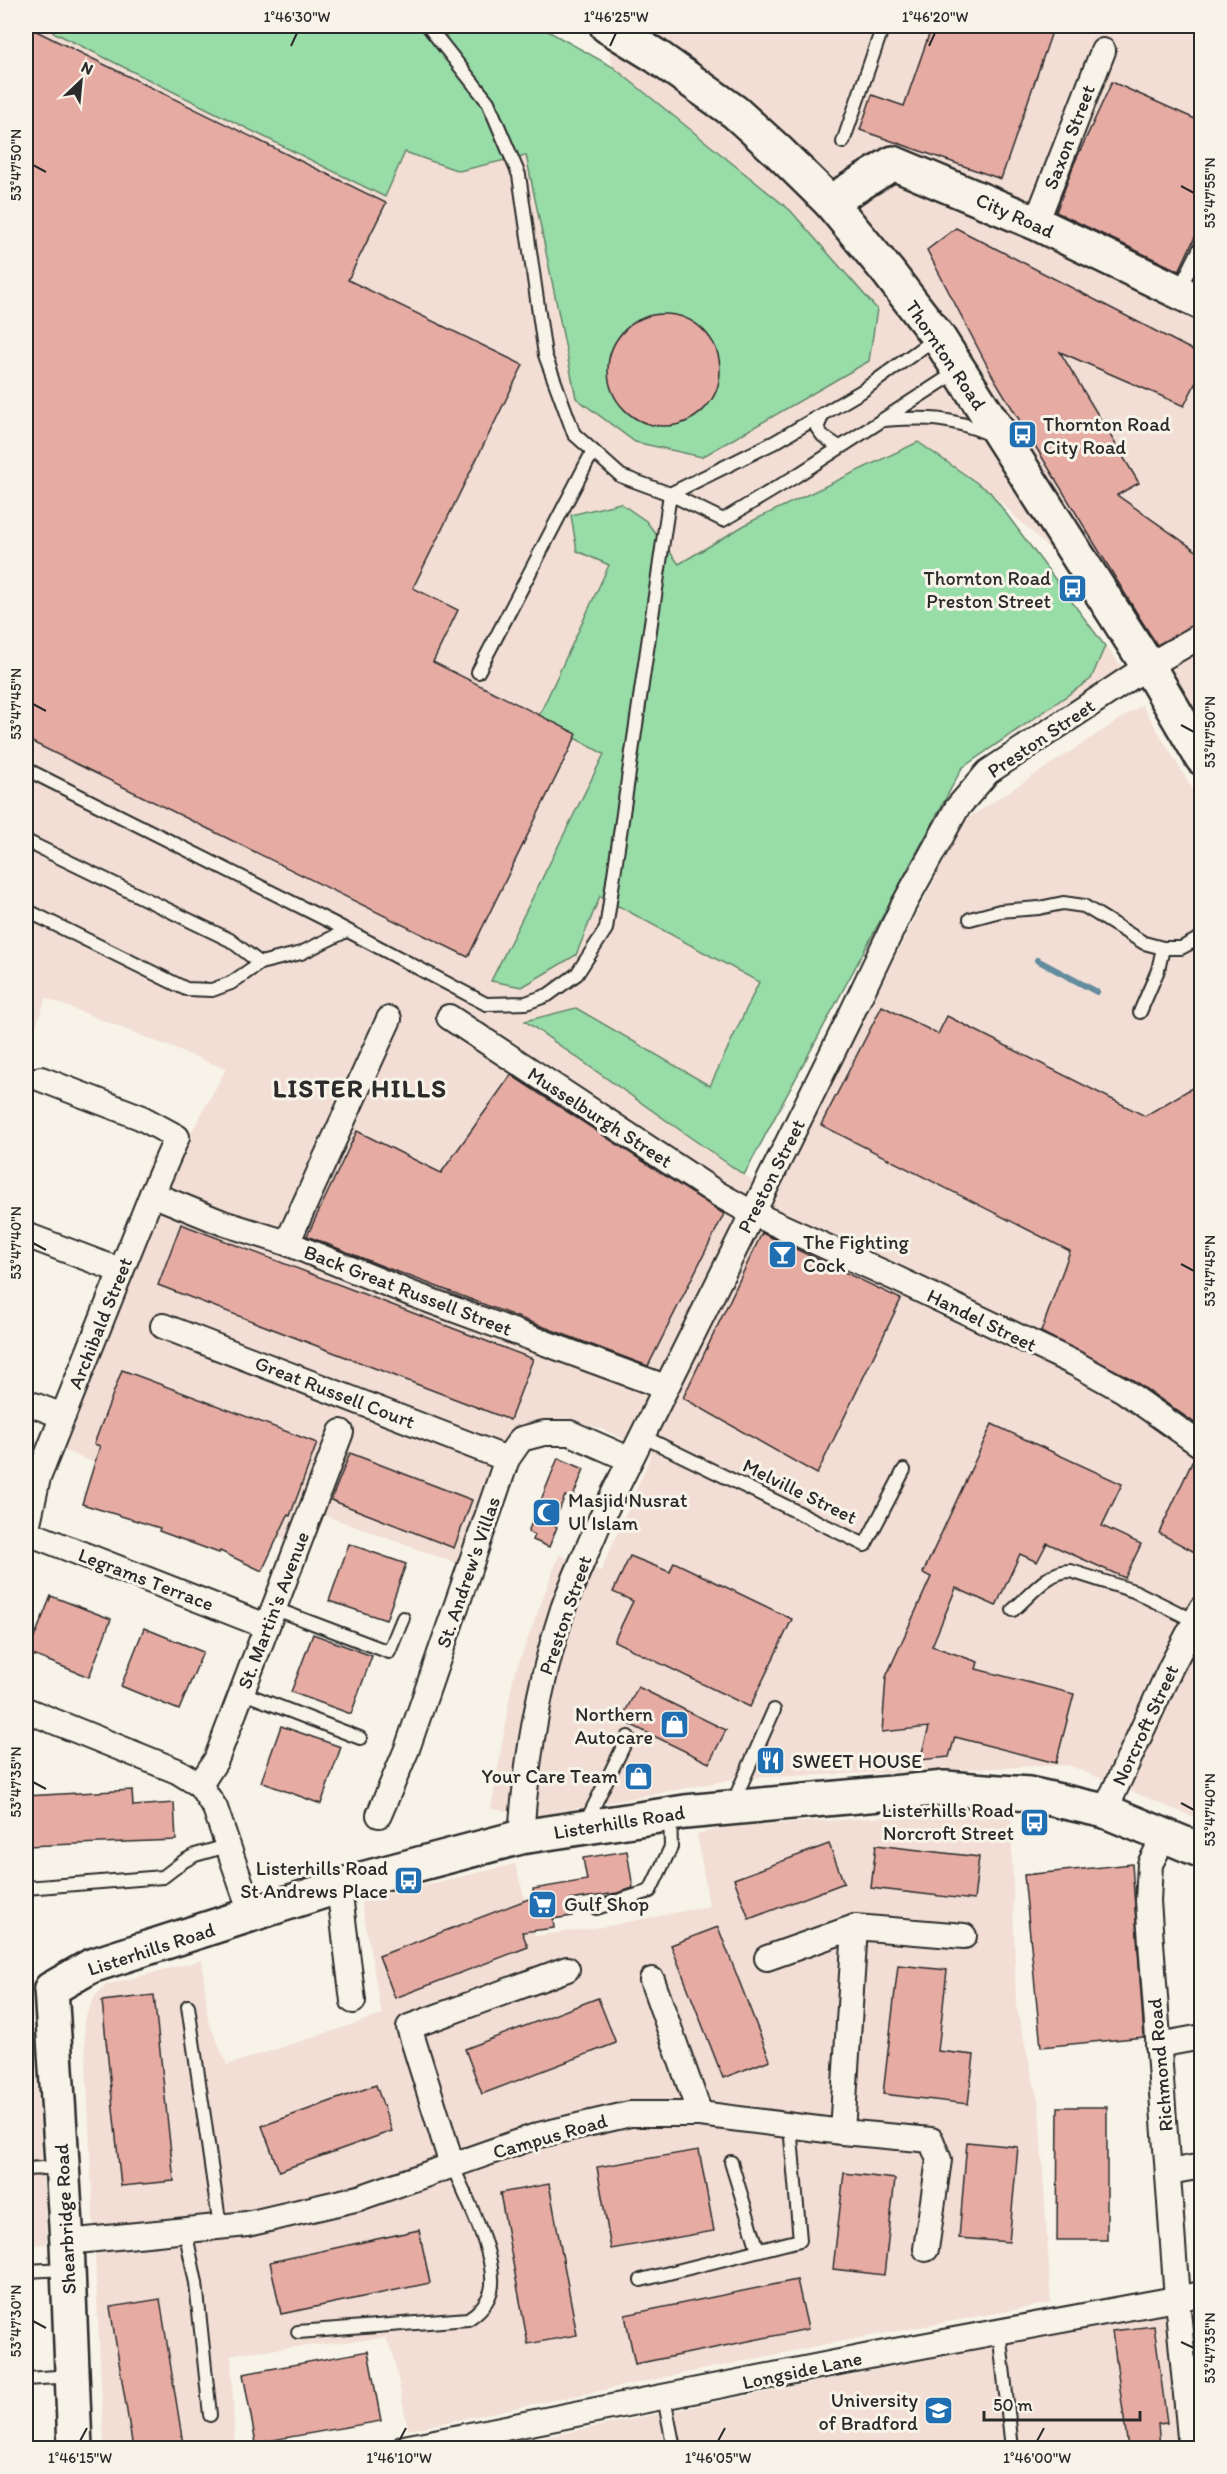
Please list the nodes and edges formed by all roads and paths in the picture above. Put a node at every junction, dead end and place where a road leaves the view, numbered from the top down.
1 (428, 26) edge
2 (607, 26) edge
3 (883, 26) edge
4 (1103, 51) dead end
5 (843, 142) dead end
6 (830, 202) junction
7 (1036, 224) junction
8 (1202, 244) edge
9 (1190, 297) edge
10 (938, 337) junction
11 (958, 371) junction
12 (823, 414) junction
13 (883, 420) junction
14 (1002, 440) junction
15 (839, 447) junction
16 (593, 451) junction
17 (670, 494) junction
18 (1202, 635) edge
19 (1148, 666) junction
20 (478, 672) dead end
21 (1202, 758) edge
22 (26, 769) edge
23 (26, 841) edge
24 (26, 910) edge
25 (970, 919) dead end
26 (346, 931) junction
27 (1202, 938) edge
28 (1162, 948) junction
29 (260, 963) junction
30 (1140, 1012) dead end
31 (449, 1017) dead end
32 (389, 1019) dead end
33 (41, 1079) dead end
34 (152, 1194) junction
35 (752, 1213) junction
36 (26, 1235) edge
37 (287, 1243) junction
38 (121, 1271) junction
39 (163, 1326) dead end
40 (665, 1387) junction
41 (26, 1402) edge
42 (348, 1415) junction
43 (63, 1416) junction
44 (642, 1436) junction
45 (1202, 1446) edge
46 (507, 1459) junction
47 (629, 1459) junction
48 (904, 1470) dead end
49 (27, 1523) edge
50 (1013, 1610) dead end
51 (1198, 1615) edge
52 (269, 1617) junction
53 (403, 1618) dead end
54 (241, 1692) junction
55 (26, 1710) edge
56 (774, 1710) dead end
57 (628, 1737) dead end
58 (360, 1738) dead end
59 (200, 1785) junction
60 (730, 1808) junction
61 (1105, 1811) junction
62 (670, 1814) junction
63 (379, 1815) dead end
64 (583, 1828) junction
65 (1165, 1835) junction
66 (522, 1837) junction
67 (227, 1846) junction
68 (1202, 1851) edge
69 (339, 1887) junction
70 (26, 1888) edge
71 (596, 1908) dead end
72 (252, 1916) junction
73 (855, 1927) junction
74 (964, 1936) dead end
75 (767, 1958) dead end
76 (567, 1969) dead end
77 (652, 1980) dead end
78 (38, 1988) edge
79 (353, 2001) dead end
80 (188, 2006) dead end
81 (1202, 2037) edge
82 (1158, 2045) junction
83 (700, 2114) junction
84 (790, 2126) junction
85 (842, 2132) junction
86 (731, 2162) dead end
87 (452, 2165) junction
88 (1202, 2166) edge
89 (62, 2167) junction
90 (26, 2169) edge
91 (1169, 2172) junction
92 (220, 2227) junction
93 (185, 2230) junction
94 (926, 2249) dead end
95 (758, 2250) junction
96 (67, 2255) junction
97 (26, 2271) edge
98 (641, 2280) dead end
99 (1202, 2294) edge
100 (1177, 2299) junction
101 (999, 2331) junction
102 (298, 2332) dead end
103 (73, 2376) junction
104 (26, 2379) edge
105 (664, 2398) junction
106 (210, 2415) dead end
107 (75, 2448) edge
108 (404, 2448) edge
109 (674, 2448) edge
110 (1012, 2448) edge
111 (1191, 2448) edge

1 - 16 lane
2 - 6 street, Thornton Road
3 - 5 lane
4 - 7 street, Saxon Street
6 - 7 street, City Road
6 - 10 street, Thornton Road
7 - 9 street, City Road
8 - 9 lane
10 - 11 street, Thornton Road
10 - 12 lane
11 - 13 lane
11 - 14 street, Thornton Road
12 - 15 lane
12 - 17 lane
13 - 14 lane
13 - 15 lane
14 - 19 street, Thornton Road
15 - 17 lane
16 - 17 lane
16 - 20 lane
17 - 26 lane
18 - 19 street, Preston Street
19 - 21 street, Thornton Road
19 - 35 street, Preston Street
22 - 26 lane
23 - 29 lane
24 - 29 lane
25 - 28 lane
26 - 29 lane
27 - 28 lane
28 - 30 lane
31 - 35 street, Musselburgh Street
32 - 37 street
33 - 34 street, Archibald Street
34 - 37 street, Back Great Russell Street
34 - 38 street, Archibald Street
35 - 40 street, Preston Street
35 - 45 street, Handel Street
36 - 38 street
37 - 40 street, Back Great Russell Street
38 - 43 street, Archibald Street
39 - 42 street, Great Russell Court
40 - 44 street, Preston Street
41 - 43 street
42 - 46 street, Great Russell Court
42 - 52 street, St. Martin's Avenue
43 - 49 street, Archibald Street
44 - 47 street, Preston Street
44 - 48 lane, Melville Street
46 - 47 street, St. Andrew's Villas
46 - 63 street, St. Andrew's Villas
47 - 66 street, Preston Street
49 - 52 street, Legrams Terrace
50 - 51 lane
51 - 61 street, Norcroft Street
52 - 53 lane
52 - 54 street, St. Martin's Avenue
54 - 58 lane
54 - 59 street, St. Martin's Avenue
55 - 59 street
56 - 60 lane
57 - 64 lane
59 - 67 street
60 - 61 street, Listerhills Road
60 - 62 street, Listerhills Road
61 - 65 street, Listerhills Road
62 - 64 street, Listerhills Road
62 - 71 lane
64 - 66 street, Listerhills Road
65 - 68 street, Listerhills Road
65 - 82 street, Richmond Road
66 - 69 street, Listerhills Road
67 - 70 lane
67 - 72 street
69 - 72 street, Listerhills Road
69 - 79 street
72 - 78 street, Listerhills Road
73 - 74 street
73 - 75 street
73 - 85 street
76 - 87 street
77 - 83 street
78 - 89 street, Shearbridge Road
80 - 92 lane
81 - 82 street
82 - 91 street, Richmond Road
83 - 84 street, Campus Road
83 - 87 street, Campus Road
84 - 85 street, Campus Road
84 - 95 lane
85 - 94 street, Campus Road
86 - 95 lane
87 - 92 street, Campus Road
87 - 102 lane
88 - 91 street
89 - 90 lane
89 - 96 street, Shearbridge Road
91 - 100 street, Richmond Road
92 - 93 street, Campus Road
93 - 96 street, Campus Road
93 - 106 lane
95 - 98 lane
96 - 97 lane
96 - 103 street, Shearbridge Road
99 - 100 street, Longside Lane
100 - 101 street, Longside Lane
100 - 111 street, Richmond Road
101 - 105 street, Longside Lane
101 - 110 lane
103 - 104 lane
103 - 107 street, Shearbridge Road
105 - 108 street, Longside Lane
105 - 109 lane

